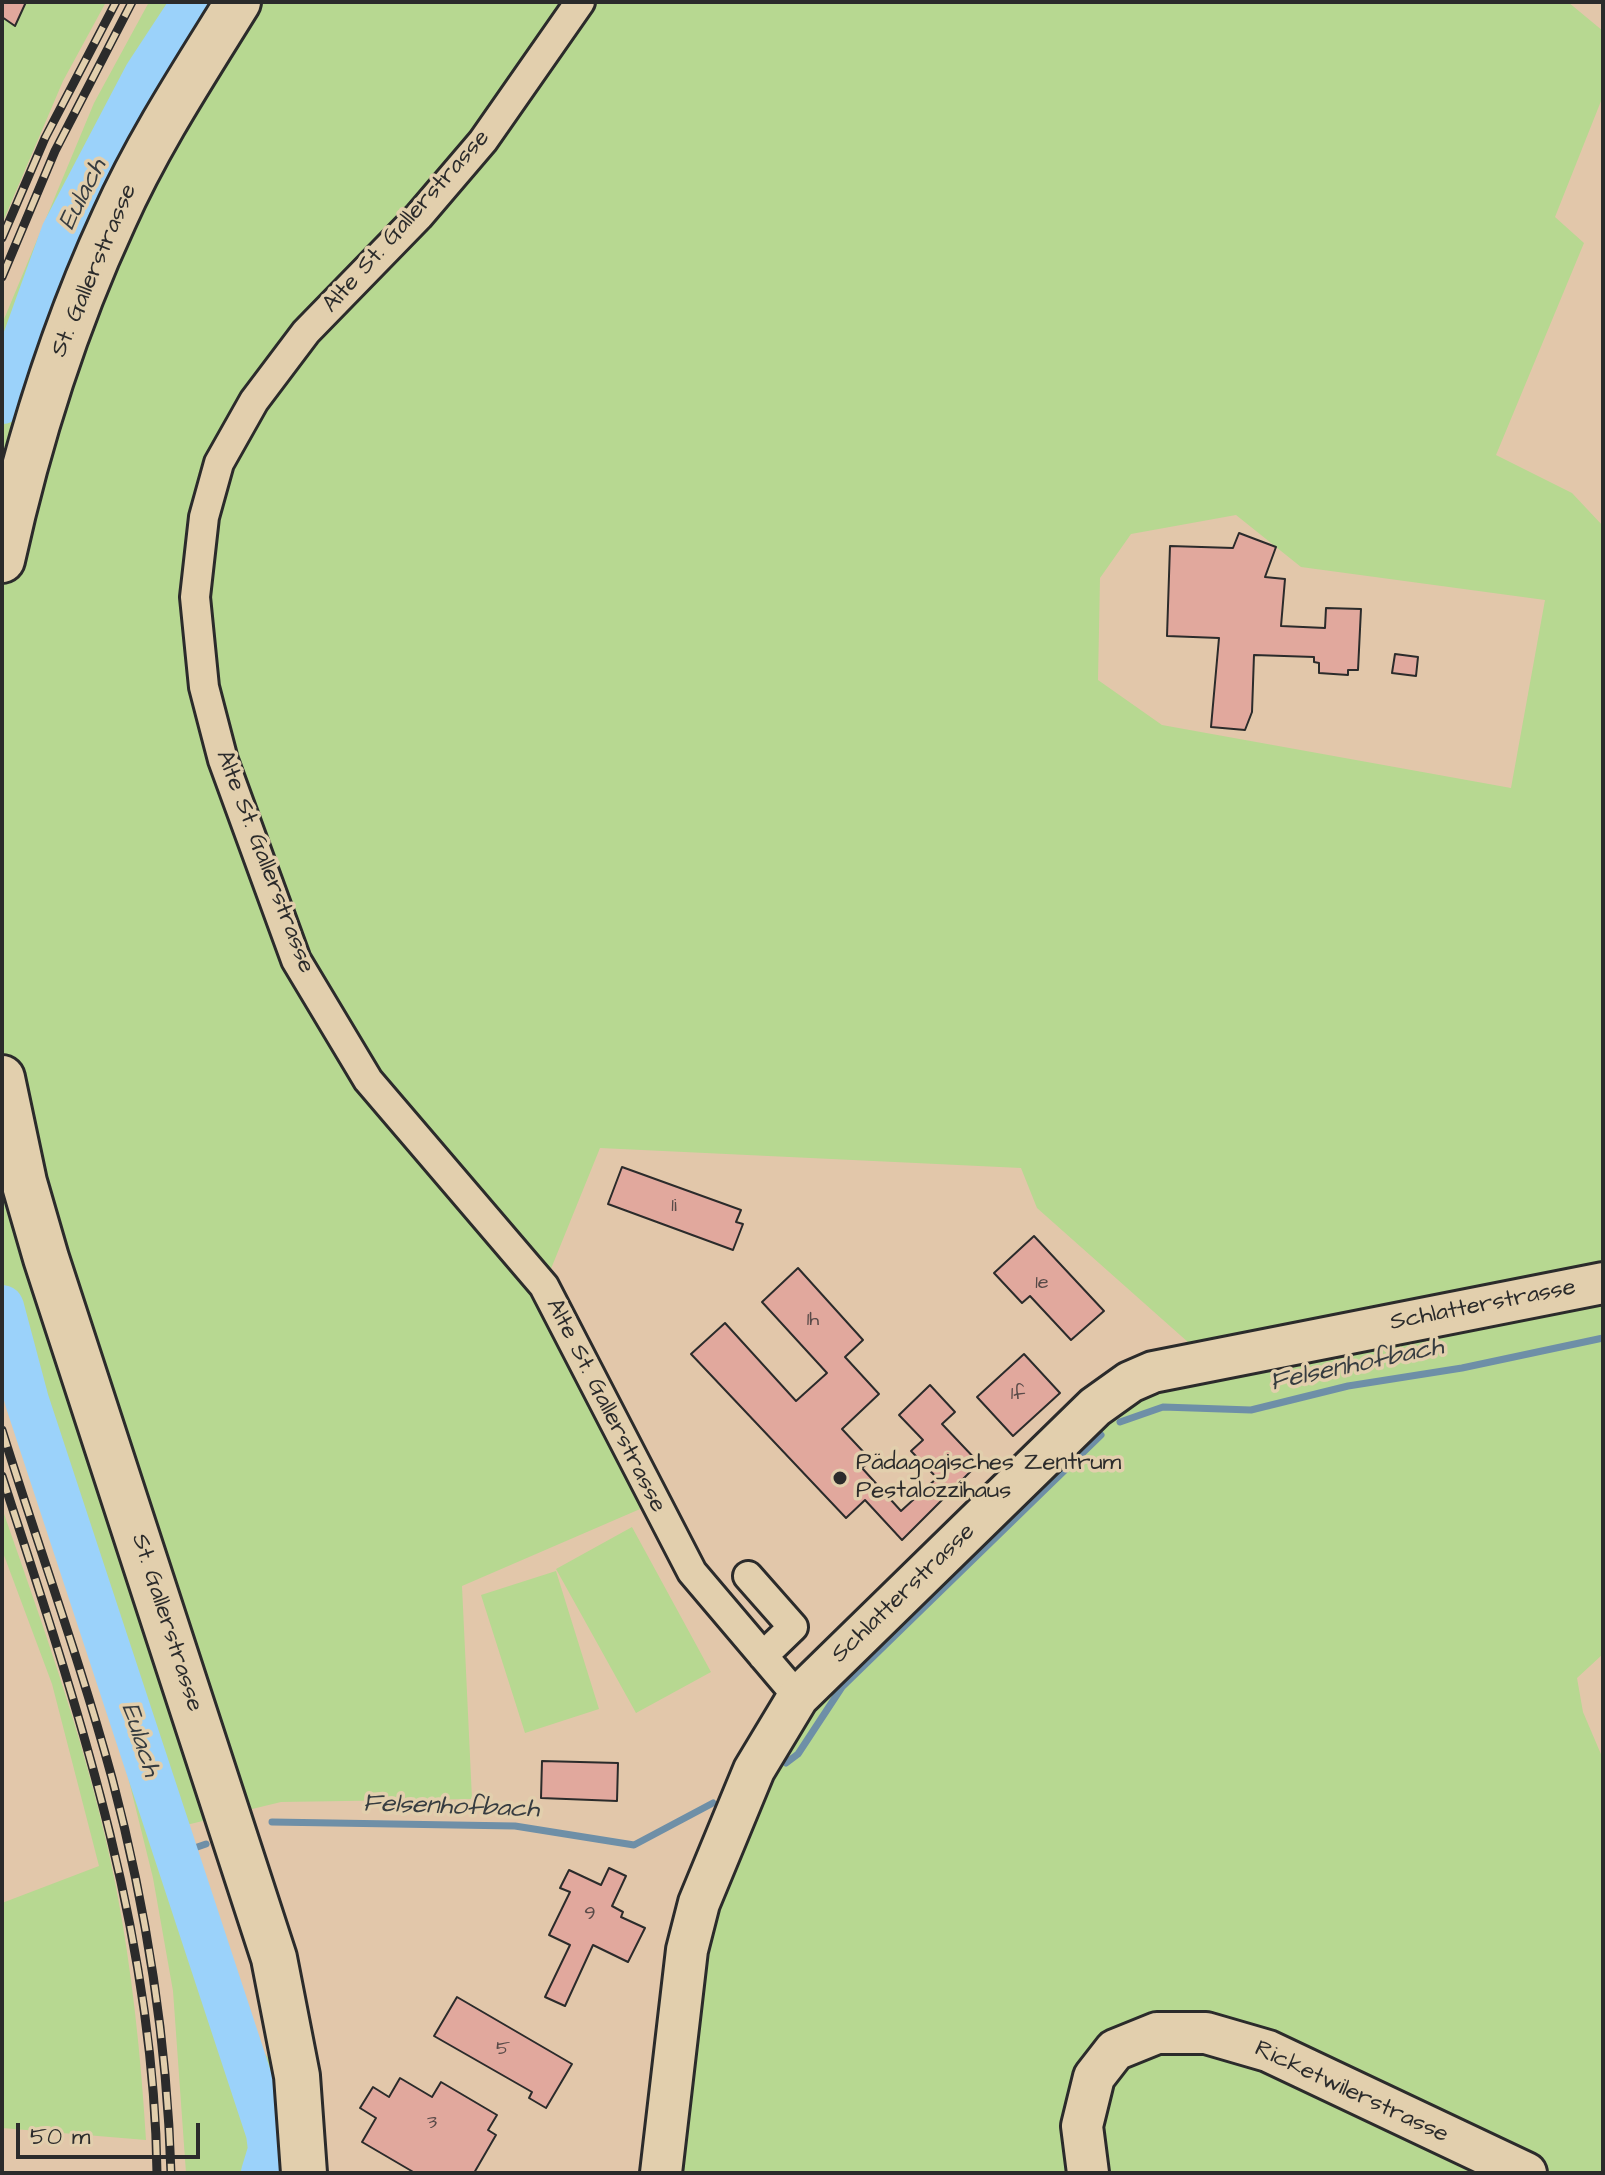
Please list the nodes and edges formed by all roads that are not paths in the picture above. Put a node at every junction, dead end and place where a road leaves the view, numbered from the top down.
1 (238, 2) edge
2 (580, 2) edge
3 (2, 560) edge
4 (2, 1078) edge
5 (1603, 1283) edge
6 (748, 1576) dead end
7 (763, 1656) junction
8 (798, 1697) junction
9 (304, 2173) edge
10 (661, 2173) edge
11 (1088, 2173) edge
12 (1526, 2173) edge

1 - 3 main road, St. Gallerstrasse
2 - 7 street, Alte St. Gallerstrasse
4 - 9 main road, St. Gallerstrasse
5 - 8 street, Schlatterstrasse
6 - 7 street
7 - 8 street, Alte St. Gallerstrasse
8 - 10 street, Schlatterstrasse
11 - 12 street, Ricketwilerstrasse

